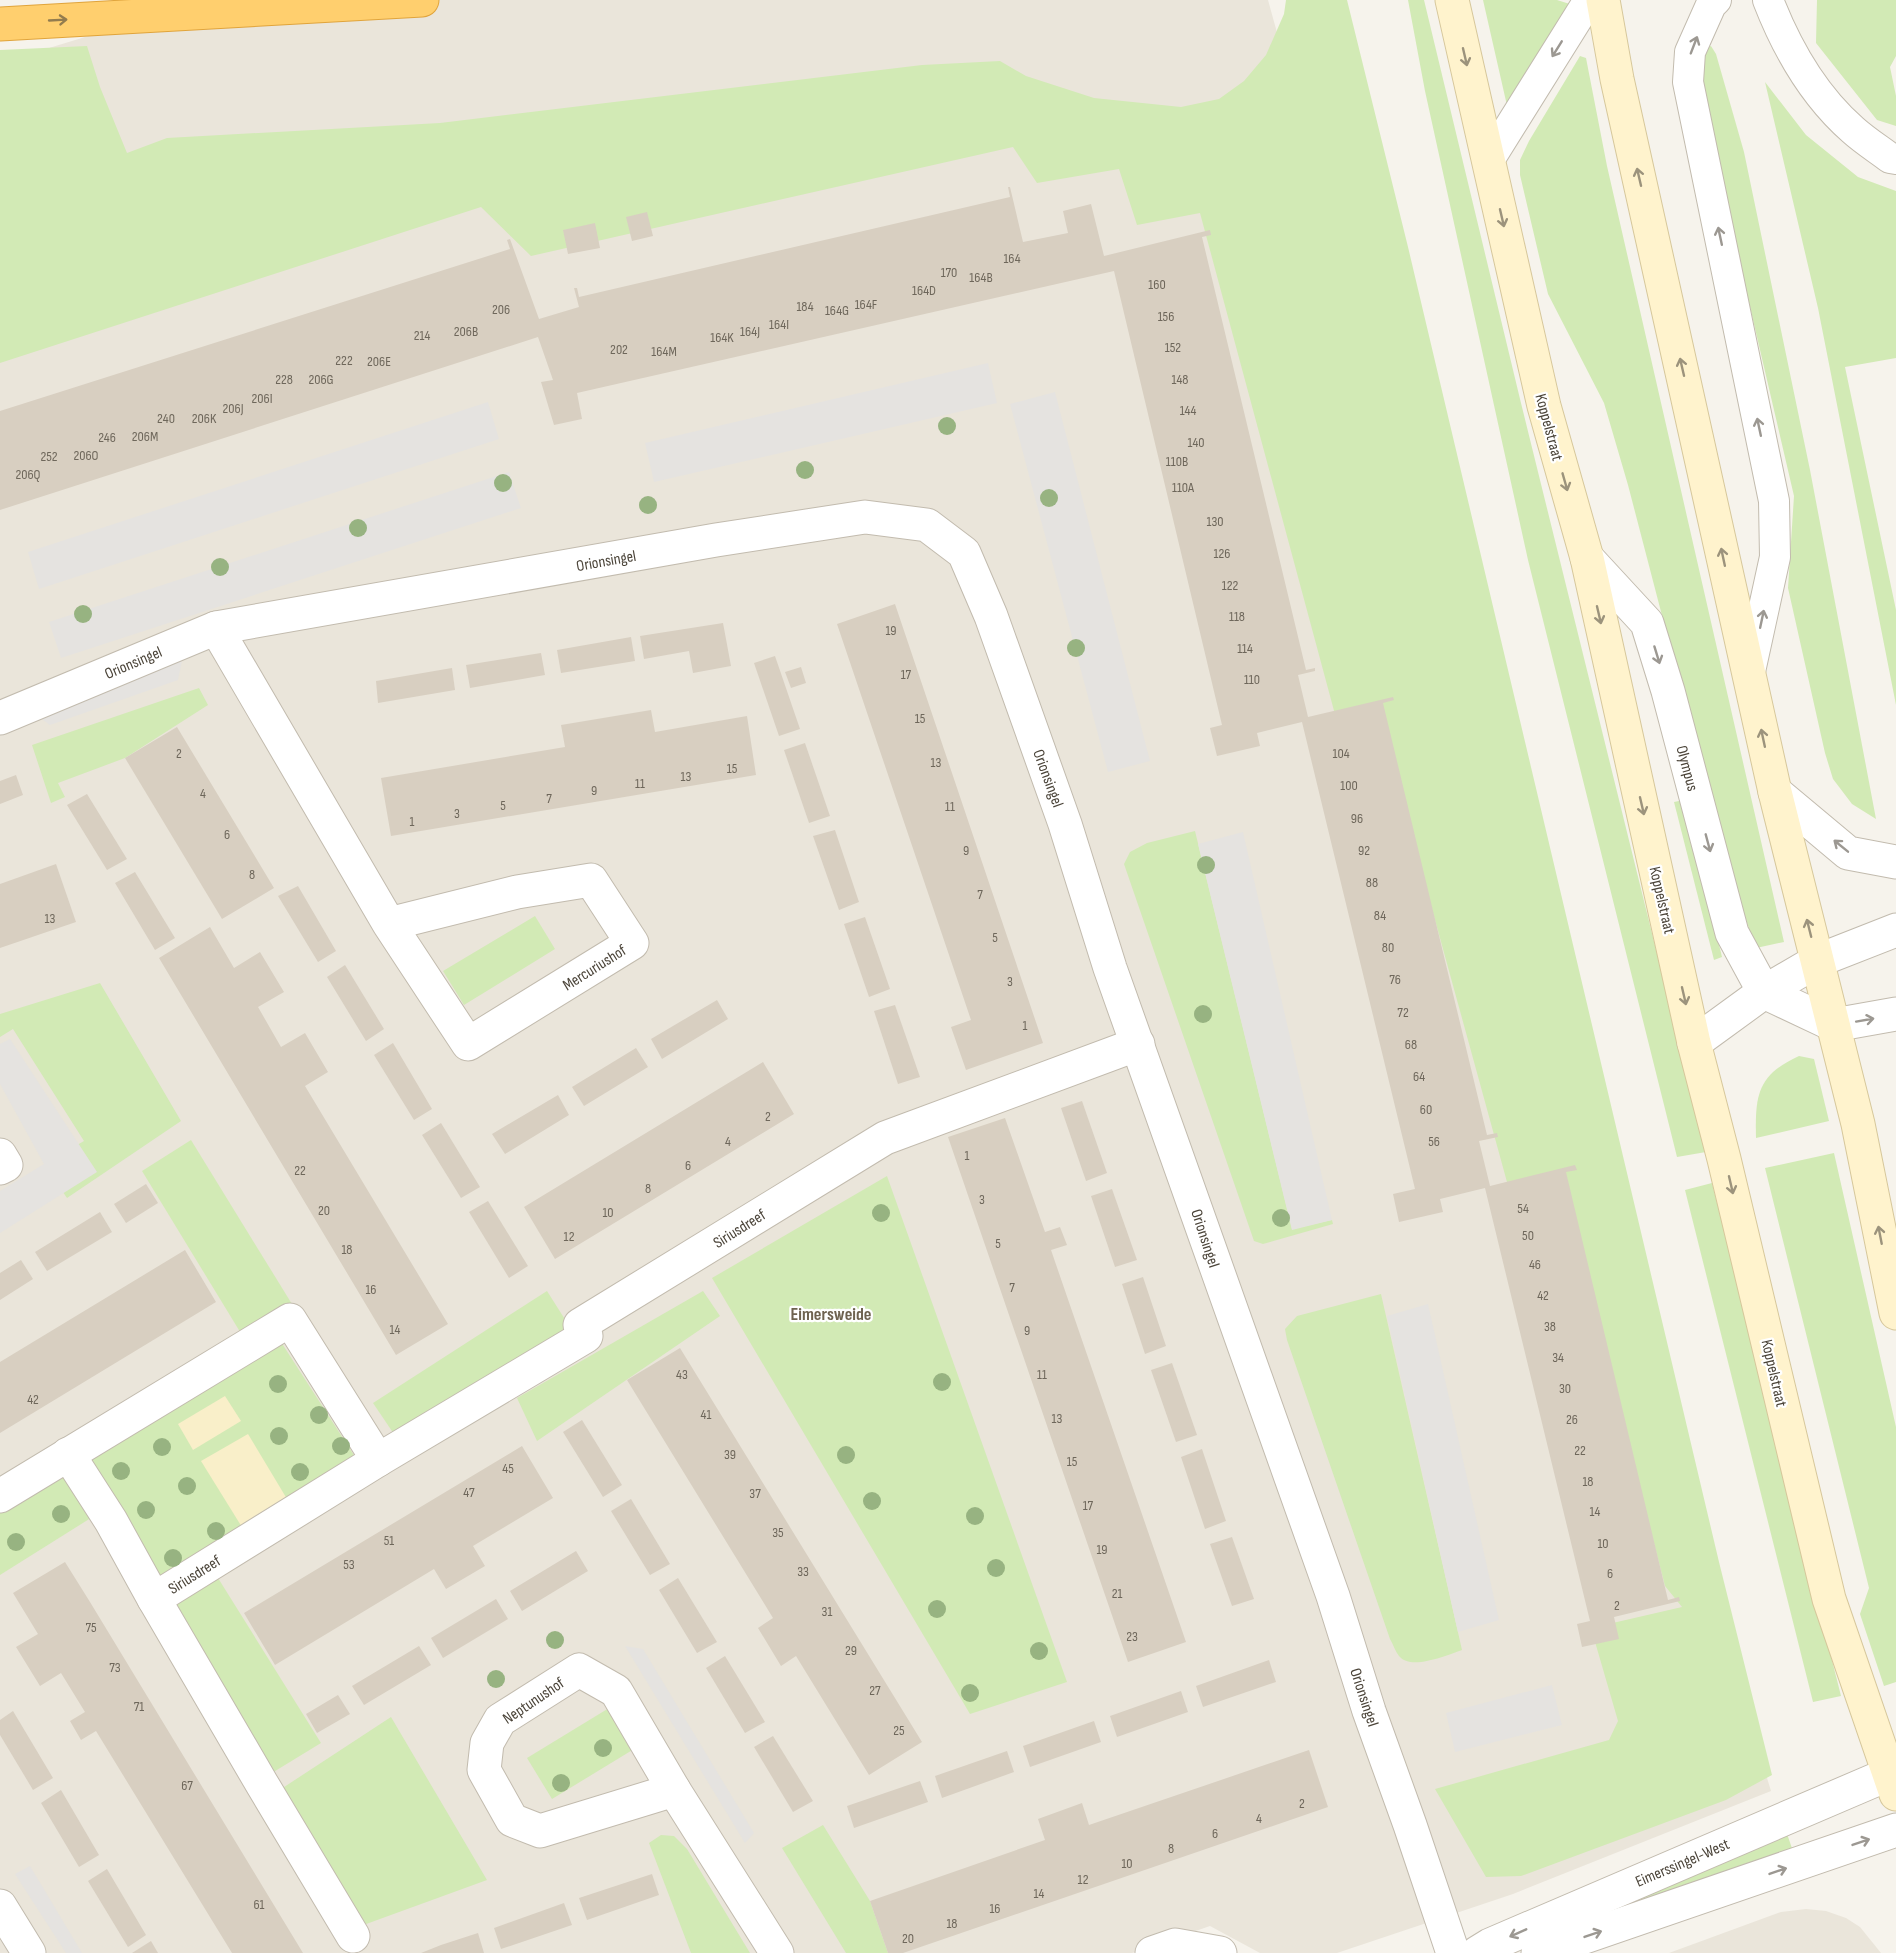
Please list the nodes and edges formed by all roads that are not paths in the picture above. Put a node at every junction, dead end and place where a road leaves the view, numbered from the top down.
1 (422, 0) edge
2 (1452, 0) edge
3 (1589, 0) edge
4 (1602, 0) edge
5 (1716, 0) edge
6 (1768, 0) edge
7 (0, 24) edge
8 (1896, 159) edge
9 (1489, 160) junction
10 (1587, 558) junction
11 (216, 628) junction
12 (1749, 676) junction
13 (0, 718) edge
14 (1774, 792) junction
15 (1896, 862) edge
16 (389, 924) junction
17 (1896, 930) edge
18 (1817, 961) junction
19 (1764, 992) junction
20 (1896, 1014) edge
21 (1834, 1025) junction
22 (1694, 1043) junction
23 (1138, 1044) junction
24 (0, 1155) edge
25 (0, 1168) edge
26 (1896, 1313) edge
27 (68, 1454) junction
28 (378, 1460) junction
29 (0, 1496) edge
30 (154, 1599) junction
31 (1894, 1780) edge
32 (674, 1790) junction
33 (1896, 1830) edge
34 (0, 1906) edge
35 (354, 1936) dead end
36 (29, 1953) edge
37 (777, 1953) edge
38 (1152, 1953) edge
39 (1220, 1953) edge
40 (1453, 1953) edge
41 (1477, 1953) edge
42 (1538, 1953) edge

7 -> 1 highway
2 -> 9 street, Koppelstraat
3 -> 9 lane
12 -> 4 street
12 -> 5 lane
6 - 8 lane
9 -> 10 street, Koppelstraat
10 -> 19 street, Olympus
10 -> 22 street, Koppelstraat
11 - 13 street, Orionsingel
11 - 16 street, Mercuriushof
11 - 23 street, Orionsingel
14 -> 12 street
15 -> 14 street
18 -> 14 street
16 - 16 street, Mercuriushof
17 - 18 street
18 - 19 street
18 - 21 street
19 - 21 street
19 - 22 street
21 -> 20 street
26 -> 21 street
22 -> 31 street, Koppelstraat
23 - 28 street, Siriusdreef
23 - 40 street, Orionsingel
24 - 25 street
27 - 28 street
27 - 29 street
27 - 30 street, Siriusdreef
28 - 30 street, Siriusdreef
30 - 35 street
31 -> 41 street, Eimerssingel-West
32 - 32 street, Neptunushof
32 - 37 street, Neptunushof
42 -> 33 street
34 - 36 street
38 - 39 street

